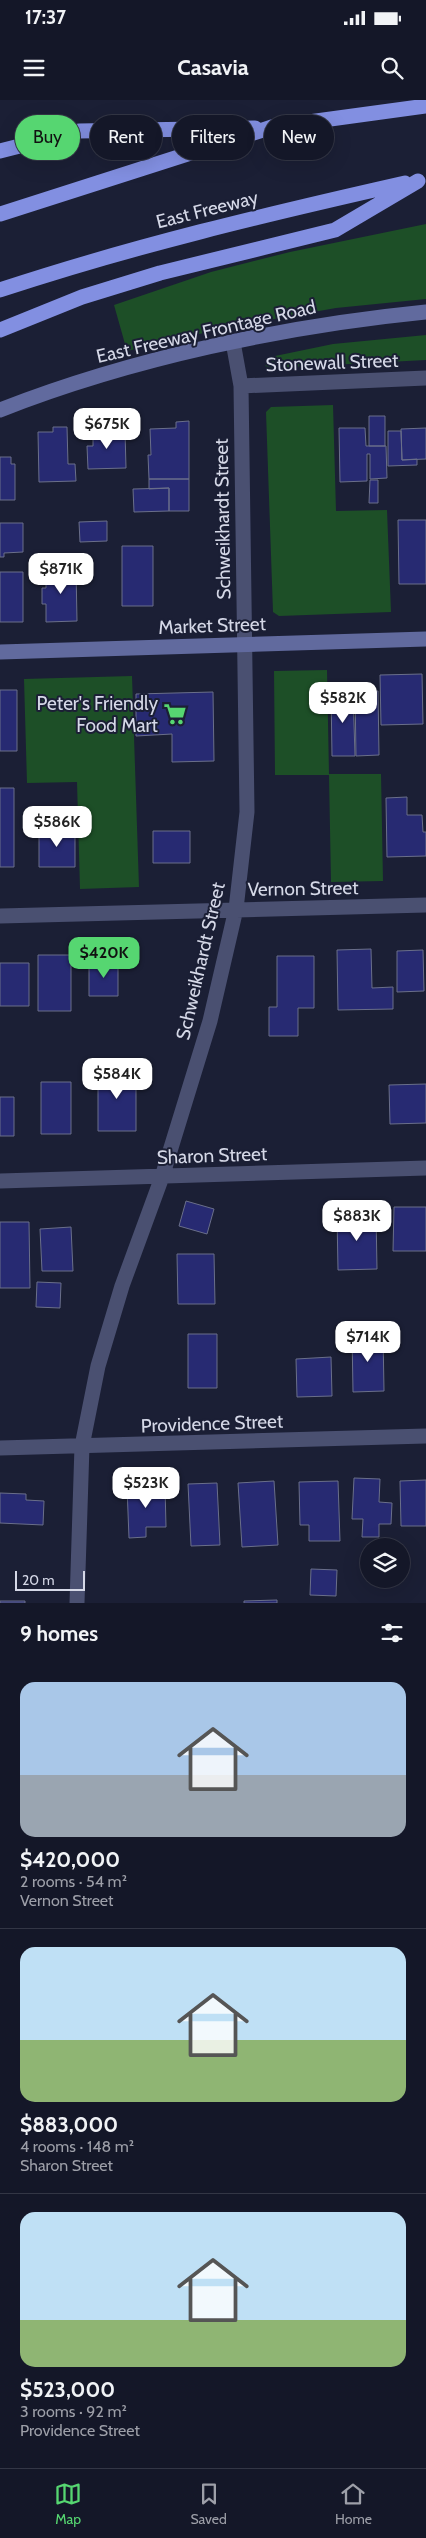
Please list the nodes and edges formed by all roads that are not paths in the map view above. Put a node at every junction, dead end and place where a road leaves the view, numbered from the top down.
1 (426, 106) edge
2 (334, 119) edge
3 (264, 128) edge
4 (264, 131) edge
5 (0, 151) edge
6 (422, 180) edge
7 (0, 214) edge
8 (0, 290) edge
9 (426, 312) edge
10 (0, 330) edge
11 (233, 342) junction
12 (426, 378) edge
13 (241, 386) junction
14 (0, 410) edge
15 (426, 639) edge
16 (244, 644) junction
17 (0, 652) edge
18 (426, 905) edge
19 (236, 909) junction
20 (0, 916) edge
21 (426, 1168) edge
22 (162, 1177) junction
23 (0, 1181) edge
24 (426, 1436) edge
25 (82, 1446) junction
26 (0, 1448) edge
27 (77, 1603) edge

1 - 2 highway
3 - 5 highway
4 - 7 highway
6 - 8 highway, East Freeway
6 - 10 highway
9 - 11 main road, East Freeway Frontage Road
11 - 13 street, Schweikhardt Street
11 - 14 main road, East Freeway Frontage Road
12 - 13 street, Stonewall Street
13 - 16 street, Schweikhardt Street
15 - 16 main road, Market Street
16 - 17 main road, Market Street
16 - 19 street, Schweikhardt Street
18 - 19 street, Vernon Street
19 - 20 street, Vernon Street
19 - 22 street, Schweikhardt Street
21 - 22 street, Sharon Street
22 - 23 street, Sharon Street
22 - 25 street, Schweikhardt Street
24 - 25 street, Providence Street
25 - 26 street, Providence Street
25 - 27 street, Schweikhardt Street

